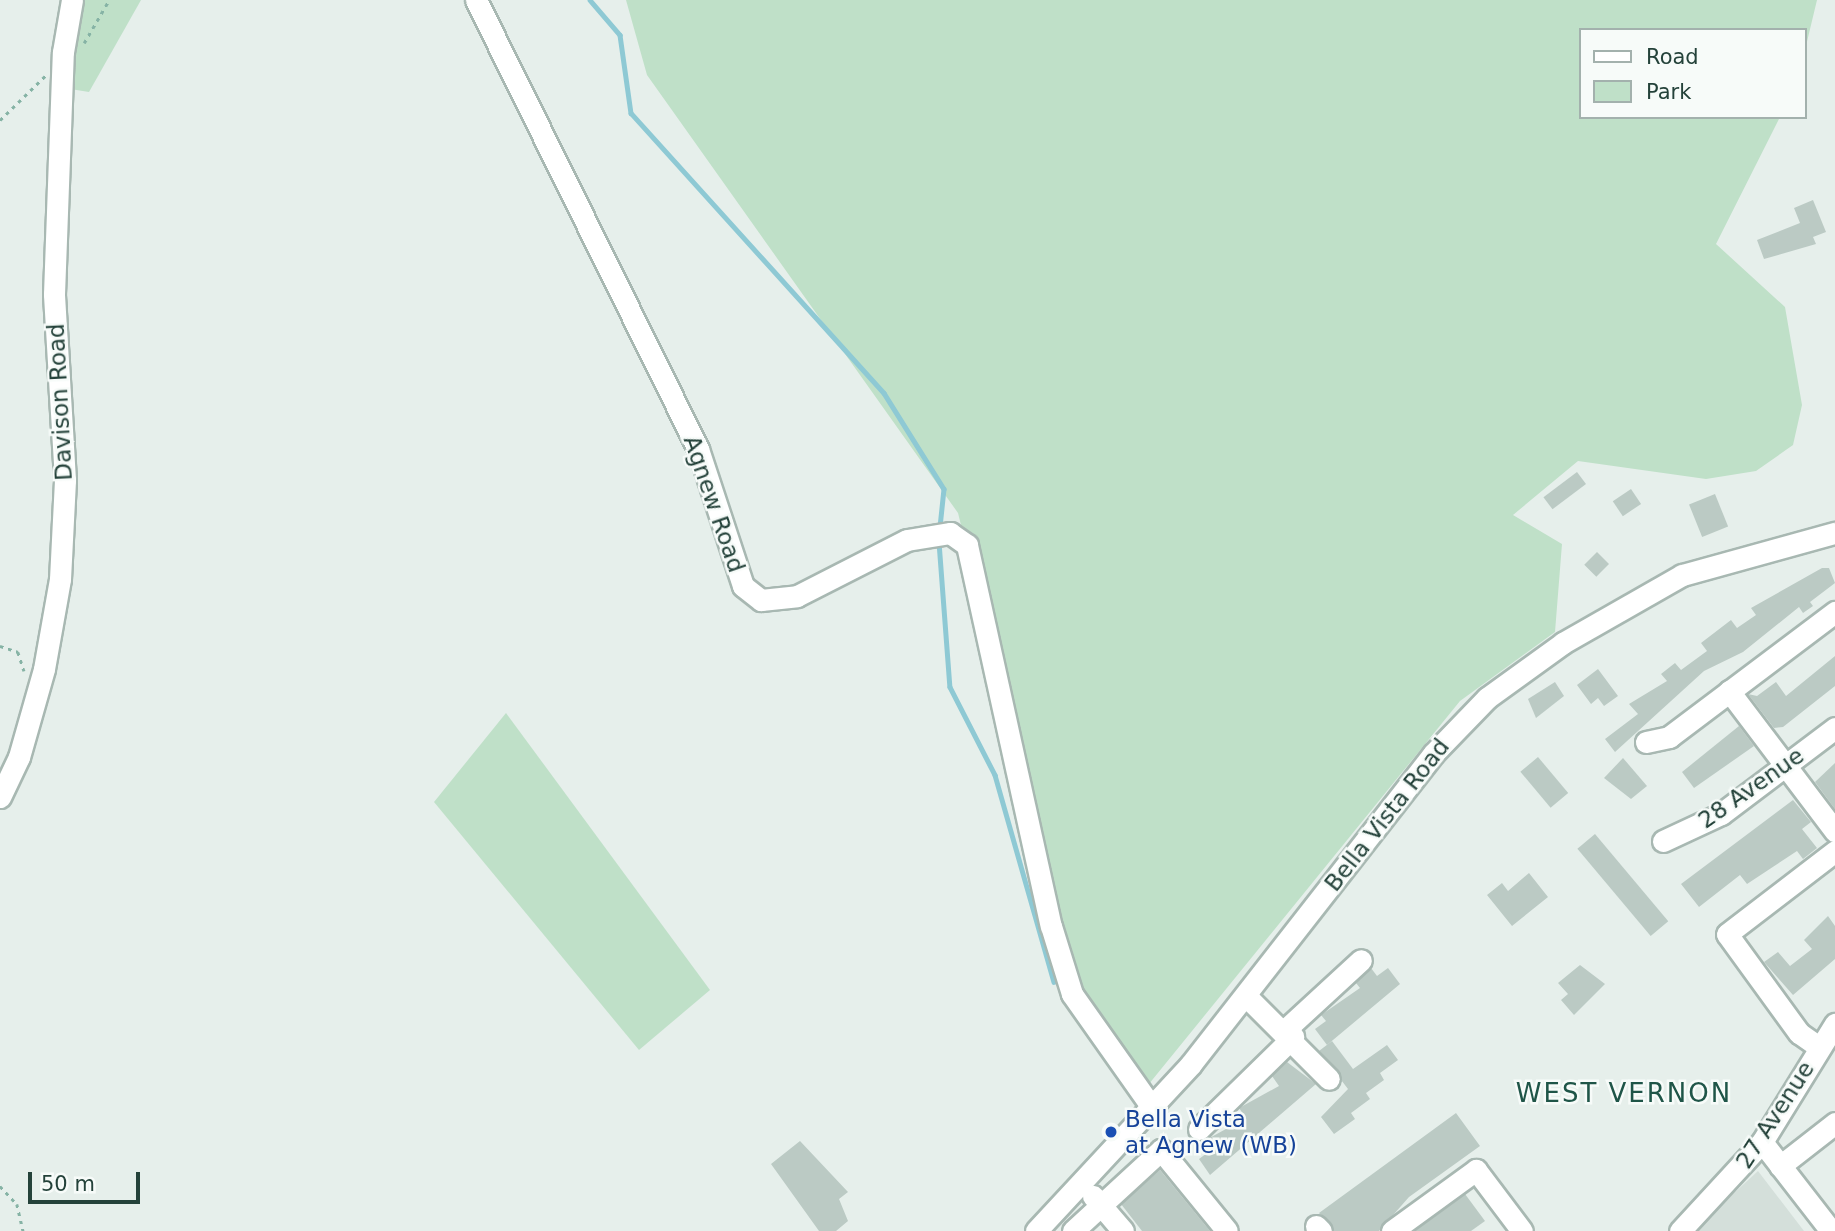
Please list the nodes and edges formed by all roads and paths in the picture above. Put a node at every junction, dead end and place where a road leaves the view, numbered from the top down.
1 (72, 0) edge
2 (476, 0) edge
3 (1835, 533) edge
4 (1835, 612) edge
5 (1729, 691) junction
6 (1835, 728) edge
7 (1646, 742) dead end
8 (1785, 765) junction
9 (0, 797) edge
10 (1835, 831) edge
11 (1663, 841) dead end
12 (1835, 851) edge
13 (1361, 960) dead end
14 (1246, 996) junction
15 (1835, 1024) edge
16 (1289, 1033) junction
17 (1819, 1047) junction
18 (1329, 1079) dead end
19 (1153, 1109) junction
20 (1835, 1123) edge
21 (1199, 1129) dead end
22 (1762, 1142) junction
23 (1780, 1166) junction
24 (1082, 1185) junction
25 (0, 1186) edge
26 (1102, 1203) junction
27 (1832, 1230) edge
28 (23, 1231) edge
29 (1036, 1231) edge
30 (1073, 1231) edge
31 (1122, 1231) edge
32 (1227, 1231) edge
33 (1392, 1231) edge
34 (1522, 1231) edge
35 (1680, 1231) edge

1 - 9 street, Davison Road
2 - 19 street, Agnew Road
3 - 14 street, Bella Vista Road
4 - 5 street
5 - 7 street
5 - 8 street
6 - 8 street, 28 Avenue
8 - 10 street
8 - 11 street, 28 Avenue
12 - 17 street
13 - 16 street
14 - 16 street
14 - 19 street, Bella Vista Road
15 - 17 street, 27 Avenue
16 - 18 street
16 - 21 street
17 - 22 street, 27 Avenue
19 - 24 street, Bella Vista Road
20 - 23 street
22 - 23 street
22 - 35 street, 27 Avenue
23 - 27 street
24 - 26 street
24 - 29 street, Bella Vista Road
25 - 28 path
26 - 30 street
26 - 31 street
26 - 32 street
33 - 34 street

